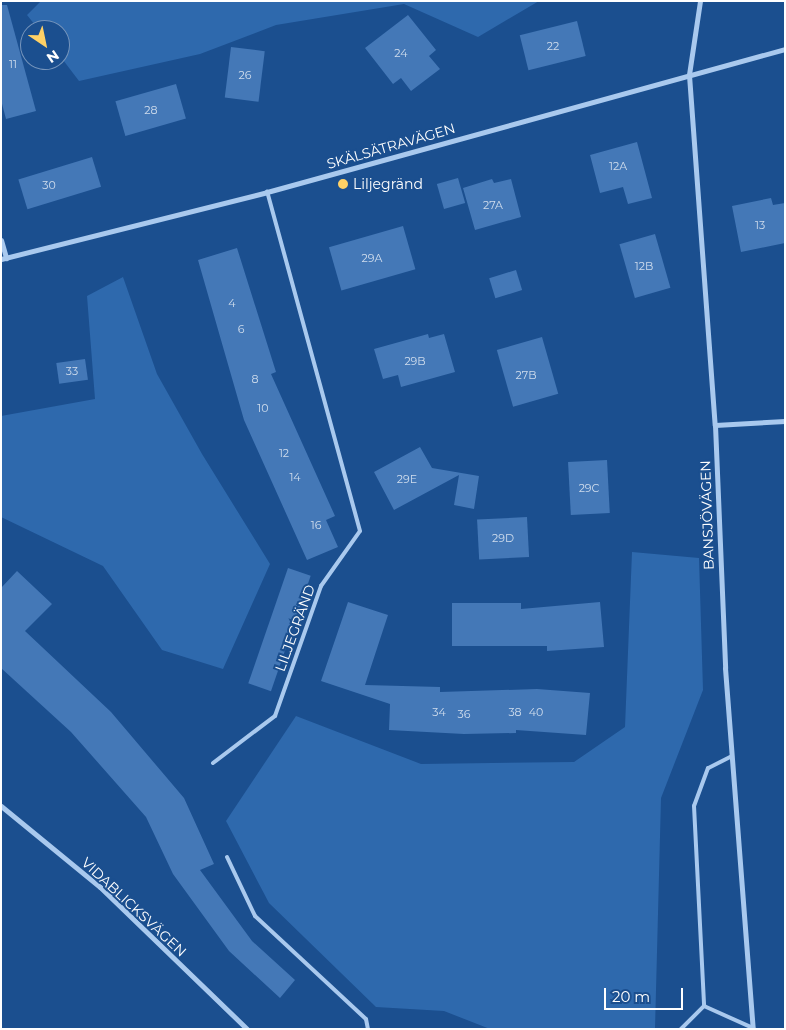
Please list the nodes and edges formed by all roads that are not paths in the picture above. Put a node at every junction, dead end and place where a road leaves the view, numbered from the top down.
1 (700, 1) edge
2 (785, 49) edge
3 (688, 75) junction
4 (267, 192) junction
5 (1, 240) edge
6 (4, 258) edge
7 (785, 421) edge
8 (715, 425) junction
9 (732, 756) junction
10 (213, 763) dead end
11 (1, 806) edge
12 (227, 856) dead end
13 (704, 1006) junction
14 (248, 1029) edge
15 (368, 1029) edge
16 (681, 1029) edge
17 (753, 1029) edge

1 - 3 street, BANSJÖVÄGEN
2 - 3 street, SKÄLSÄTRAVÄGEN
3 - 4 street, SKÄLSÄTRAVÄGEN
3 - 8 street, BANSJÖVÄGEN
4 - 6 street, SKÄLSÄTRAVÄGEN
4 - 10 lane, LILJEGRÄND
5 - 6 street
7 - 8 street
8 - 9 street, BANSJÖVÄGEN
9 - 13 lane
9 - 17 street, BANSJÖVÄGEN
11 - 14 street, VIDABLICKSVÄGEN
12 - 15 lane
13 - 16 lane
13 - 17 lane

